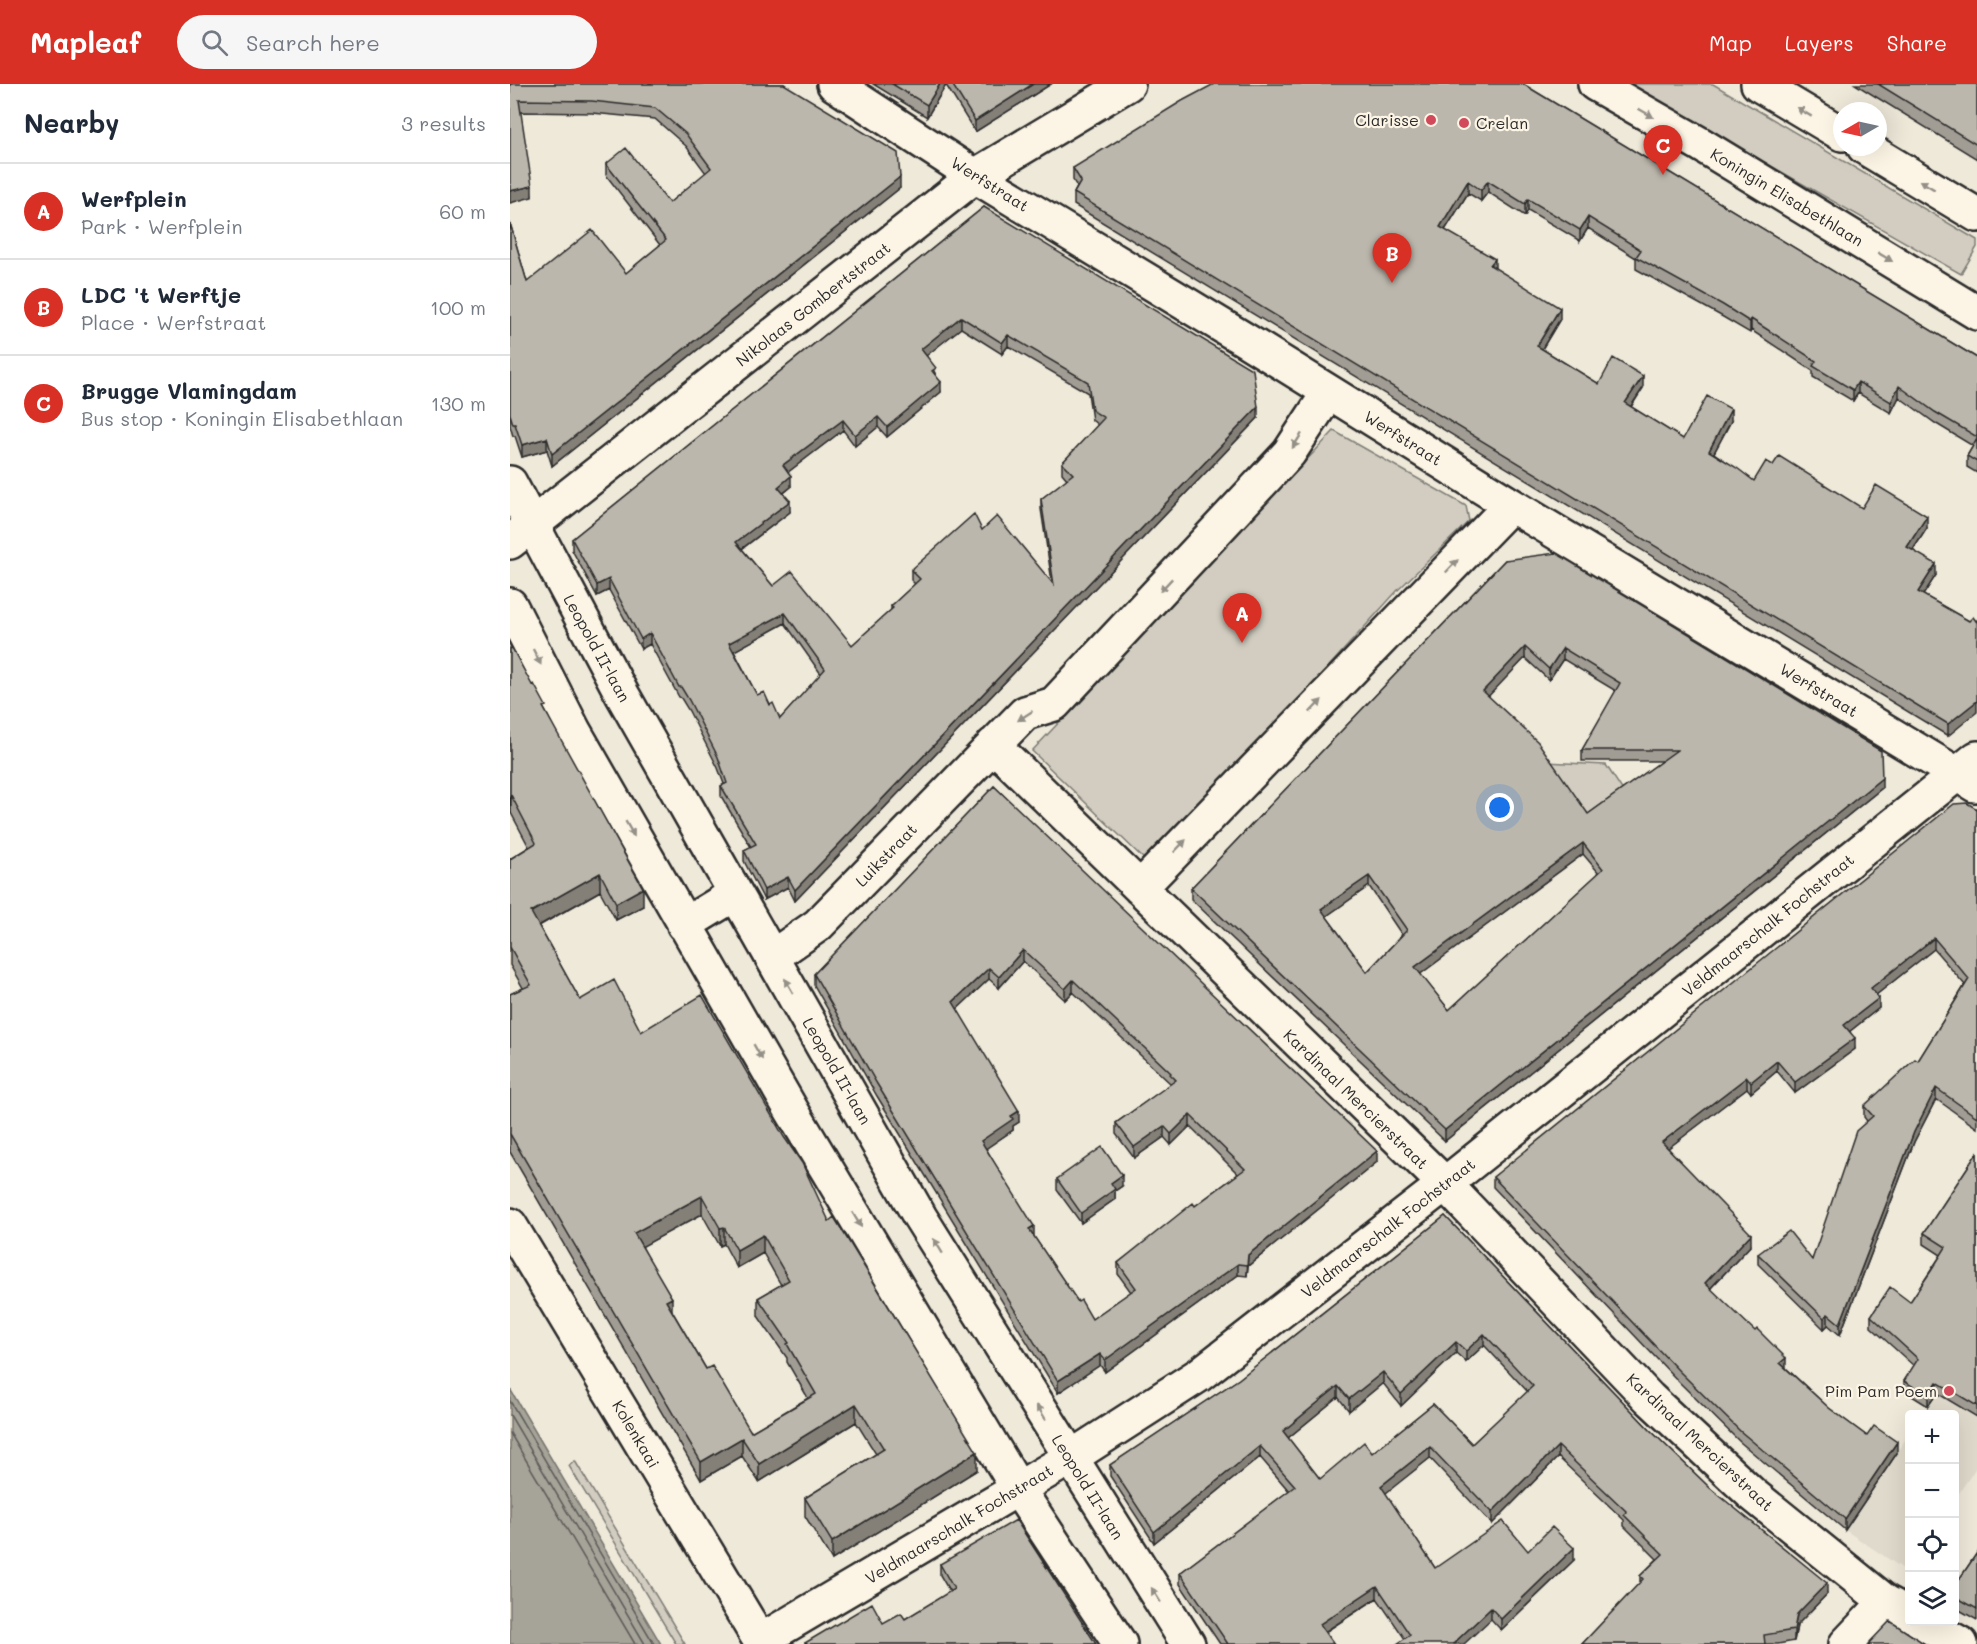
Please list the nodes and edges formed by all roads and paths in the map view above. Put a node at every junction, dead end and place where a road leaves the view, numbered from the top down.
1 (834, 84) edge
2 (1128, 84) edge
3 (1595, 84) edge
4 (1758, 84) edge
5 (1833, 129) edge
6 (1879, 156) edge
7 (975, 176) junction
8 (1977, 215) edge
9 (1977, 313) edge
10 (1329, 392) junction
11 (510, 483) edge
12 (1511, 505) junction
13 (521, 534) edge
14 (510, 605) edge
15 (993, 745) junction
16 (1970, 773) edge
17 (1140, 888) junction
18 (735, 894) junction
19 (684, 925) junction
20 (772, 957) junction
21 (1445, 1184) junction
22 (510, 1225) edge
23 (1070, 1458) junction
24 (1018, 1489) junction
25 (1898, 1608) edge
26 (1928, 1626) edge
27 (761, 1643) edge
28 (1120, 1644) edge
29 (1188, 1644) edge
30 (1846, 1644) edge
31 (1961, 1644) edge

1 - 7 street, Werfstraat
2 - 7 street, Nikolaas Gombertstraat
3 -> 9 street, Koningin Elisabethlaan
5 -> 4 street
8 -> 6 street
7 - 10 street, Werfstraat
7 - 13 street, Nikolaas Gombertstraat
10 - 12 street, Werfstraat
10 -> 15 street, Luikstraat
11 - 13 street, Leopold II-laan
12 - 16 street, Werfstraat
17 -> 12 street
13 - 18 street, Leopold II-laan
14 -> 19 street
15 - 17 street, Kardinaal Mercierstraat
15 - 20 street, Luikstraat
16 - 21 street, Veldmaarschalk Fochstraat
17 - 21 street, Kardinaal Mercierstraat
18 - 19 street
18 - 20 street, Leopold II-laan
19 -> 24 street
23 -> 20 street, Leopold II-laan
21 - 23 street, Veldmaarschalk Fochstraat
21 - 25 street, Kardinaal Mercierstraat
22 - 27 street, Kolenkaai
23 - 24 street, Veldmaarschalk Fochstraat
29 -> 23 street, Leopold II-laan
24 - 27 street, Veldmaarschalk Fochstraat
24 - 28 street
25 - 30 street
26 - 31 street

